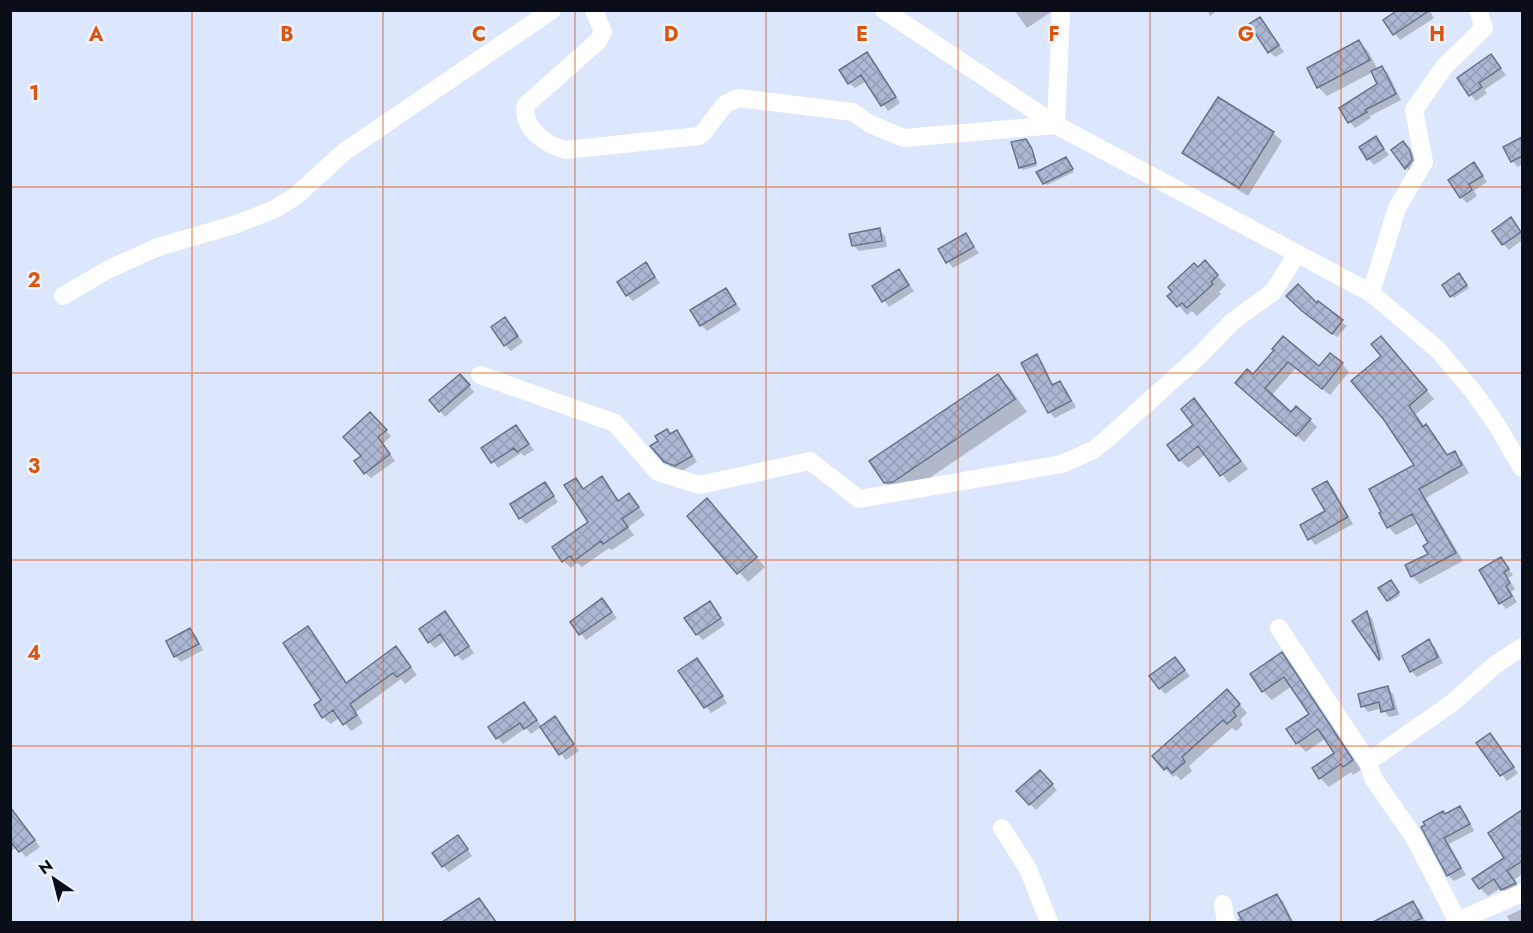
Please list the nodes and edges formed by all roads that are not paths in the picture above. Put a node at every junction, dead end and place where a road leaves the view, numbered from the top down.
1 (552, 10) edge
2 (594, 10) edge
3 (884, 10) edge
4 (1062, 10) edge
5 (1478, 10) edge
6 (1056, 126) junction
7 (1298, 254) junction
8 (1371, 293) junction
9 (63, 296) dead end
10 (480, 375) dead end
11 (1522, 468) edge
12 (1279, 628) dead end
13 (1522, 647) edge
14 (1368, 762) junction
15 (1002, 828) dead end
16 (1522, 893) edge
17 (1223, 904) dead end
18 (1456, 921) edge
19 (1049, 922) edge
20 (1226, 922) edge

1 - 9 street
2 - 6 street
3 - 6 street
4 - 6 street
5 - 8 street
6 - 7 street
7 - 8 street
7 - 10 street
8 - 11 street
12 - 14 street
13 - 14 street
14 - 18 street
15 - 19 street
16 - 18 street
17 - 20 street

